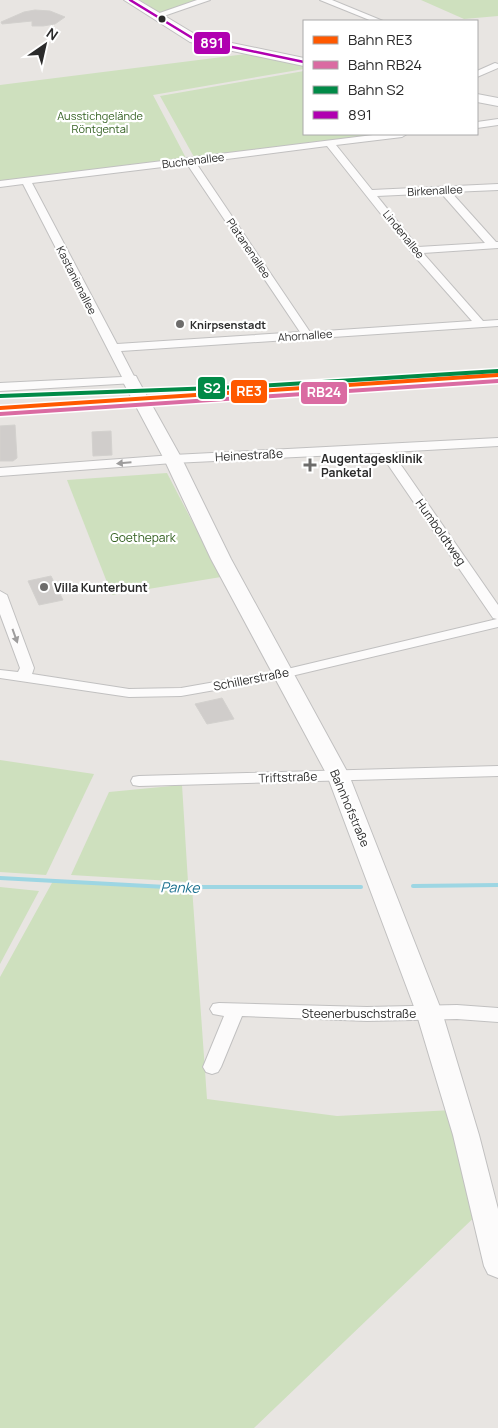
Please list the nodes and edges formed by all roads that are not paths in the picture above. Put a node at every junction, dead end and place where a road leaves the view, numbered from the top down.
1 (130, 0) edge
2 (206, 0) edge
3 (324, 0) edge
4 (155, 16) junction
5 (376, 20) edge
6 (481, 61) dead end
7 (303, 62) edge
8 (478, 74) edge
9 (478, 98) edge
10 (498, 102) edge
11 (498, 122) edge
12 (478, 125) edge
13 (385, 135) edge
14 (330, 143) junction
15 (190, 161) junction
16 (26, 181) junction
17 (0, 184) edge
18 (498, 186) edge
19 (444, 190) junction
20 (372, 193) junction
21 (495, 245) edge
22 (415, 250) junction
23 (498, 323) edge
24 (480, 324) junction
25 (307, 334) junction
26 (112, 348) junction
27 (130, 380) junction
28 (0, 387) edge
29 (498, 442) edge
30 (384, 449) junction
31 (172, 459) junction
32 (0, 472) edge
33 (0, 595) edge
34 (498, 615) edge
35 (498, 623) edge
36 (0, 674) edge
37 (283, 674) junction
38 (23, 678) junction
39 (498, 771) edge
40 (338, 775) junction
41 (139, 781) dead end
42 (429, 1012) junction
43 (498, 1015) edge
44 (212, 1067) dead end
45 (498, 1266) edge

1 - 4 street
2 - 4 street
3 - 5 street
4 - 7 street
6 - 8 street
9 - 10 street
11 - 12 street
13 - 14 street, Buchenallee
14 - 15 street, Buchenallee
14 - 20 street, Lindenallee
15 - 16 street, Buchenallee
15 - 25 street, Platanenallee
16 - 17 street, Buchenallee
16 - 26 street, Kastanienallee
18 - 19 street, Birkenallee
19 - 20 street, Birkenallee
19 - 21 street
20 - 22 street, Lindenallee
21 - 22 street
22 - 24 street, Lindenallee
23 - 24 street, Ahornallee
24 - 25 street, Ahornallee
25 - 26 street, Ahornallee
26 - 27 street, Kastanienallee
27 - 28 street
27 - 31 street, Bahnhofstraße
29 - 30 street, Heinestraße
30 - 31 street, Heinestraße
30 - 34 street, Humboldtweg
31 -> 32 street, Heinestraße
31 - 37 street, Bahnhofstraße
33 -> 38 street
35 - 37 street, Schillerstraße
36 - 38 street, Schillerstraße
37 - 38 street, Schillerstraße
37 - 40 street, Bahnhofstraße
39 - 40 street, Triftstraße
40 - 41 street, Triftstraße
40 - 42 street, Bahnhofstraße
42 - 43 street, Steenerbuschstraße
42 - 44 street, Steenerbuschstraße
42 - 45 street, Bahnhofstraße

